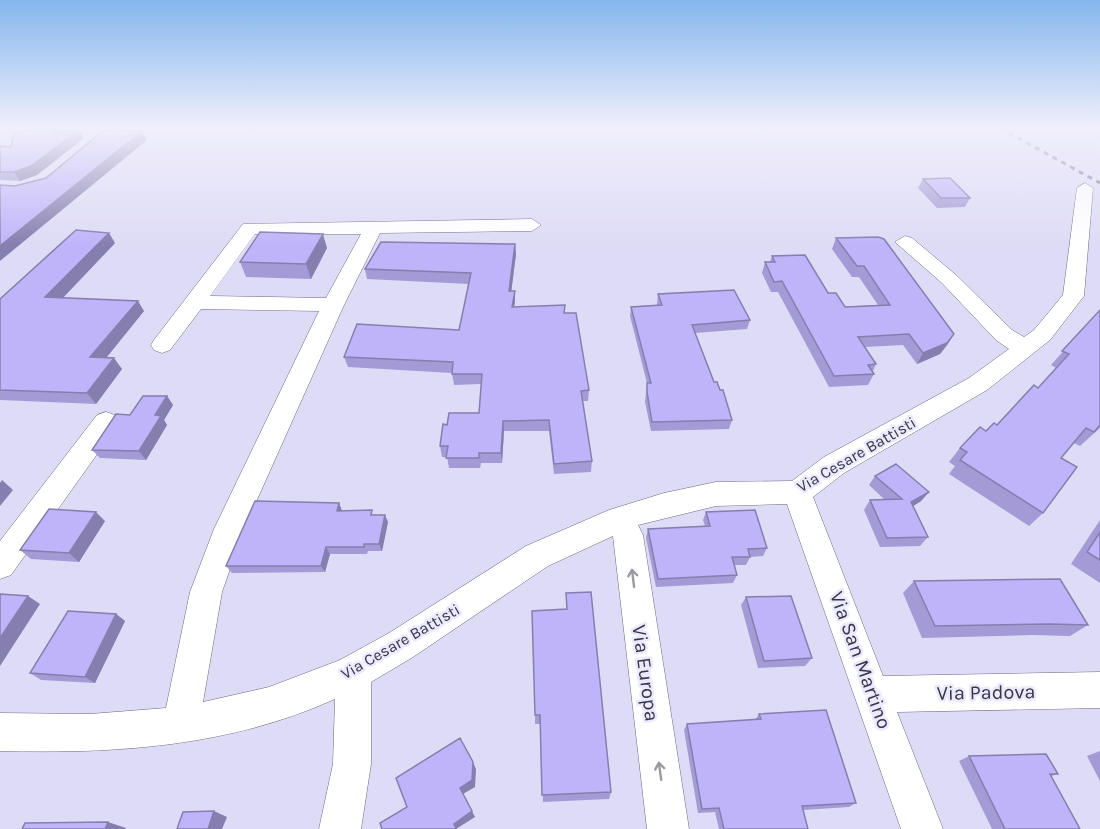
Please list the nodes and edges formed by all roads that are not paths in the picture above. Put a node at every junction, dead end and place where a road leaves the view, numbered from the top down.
1 (1085, 188) dead end
2 (532, 225) dead end
3 (373, 228) junction
4 (905, 242) dead end
5 (195, 302) junction
6 (333, 305) junction
7 (162, 345) dead end
8 (1026, 349) junction
9 (106, 422) dead end
10 (797, 492) junction
11 (619, 519) junction
12 (0, 566) edge
13 (353, 672) junction
14 (1100, 690) edge
15 (873, 694) junction
16 (181, 725) junction
17 (0, 732) edge
18 (340, 829) edge
19 (668, 829) edge
20 (922, 829) edge

1 - 8 street, Via Cesare Battisti
2 - 3 street
3 - 5 street
3 - 6 street
4 - 8 street
5 - 6 street
5 - 7 street
6 - 16 street
8 - 10 street, Via Cesare Battisti
9 - 12 street
10 - 11 street, Via Cesare Battisti
10 - 15 street, Via San Martino
11 - 13 street, Via Cesare Battisti
19 -> 11 street, Via Europa
13 - 16 street, Via Cesare Battisti
13 - 18 street
14 - 15 street, Via Padova
15 - 20 street, Via San Martino
16 - 17 street, Via Cesare Battisti

